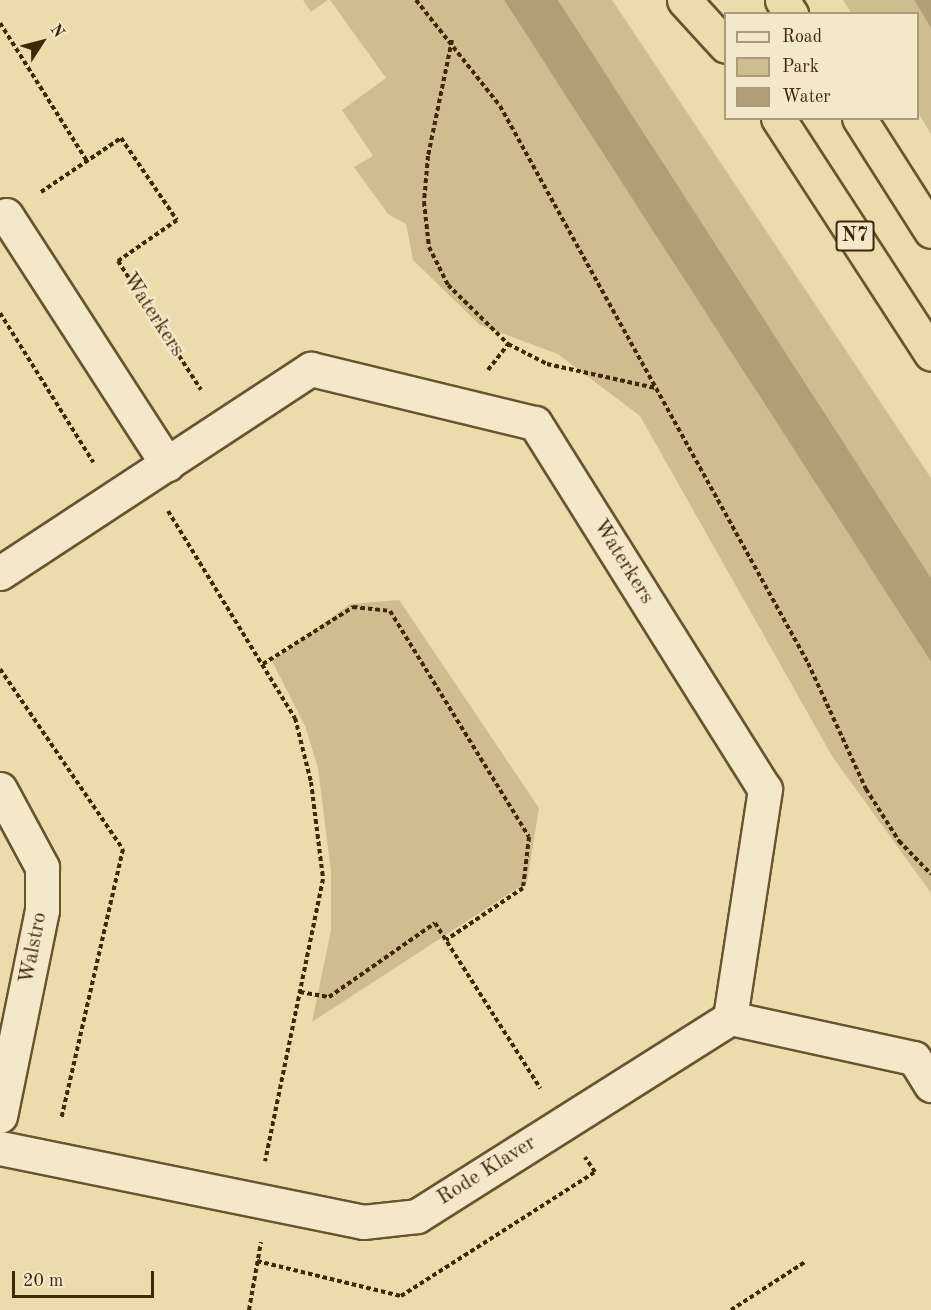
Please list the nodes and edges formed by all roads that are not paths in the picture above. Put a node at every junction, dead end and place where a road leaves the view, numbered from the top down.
1 (684, 0) edge
2 (701, 0) edge
3 (782, 0) edge
4 (791, 12) edge
5 (724, 34) edge
6 (724, 44) edge
7 (779, 120) edge
8 (860, 120) edge
9 (6, 215) road end
10 (931, 231) edge
11 (931, 354) edge
12 (157, 471) junction
13 (0, 573) edge
14 (0, 789) edge
15 (730, 1018) junction
16 (931, 1085) edge
17 (0, 1116) edge
18 (0, 1148) edge

1 - 6 highway
2 - 5 highway
3 - 4 highway
7 - 11 highway, N7
8 - 10 highway
9 - 12 street
12 - 13 street, Waterkers
12 - 15 street, Waterkers
14 - 17 street, Walstro
15 - 16 street
15 - 18 street, Rode Klaver

